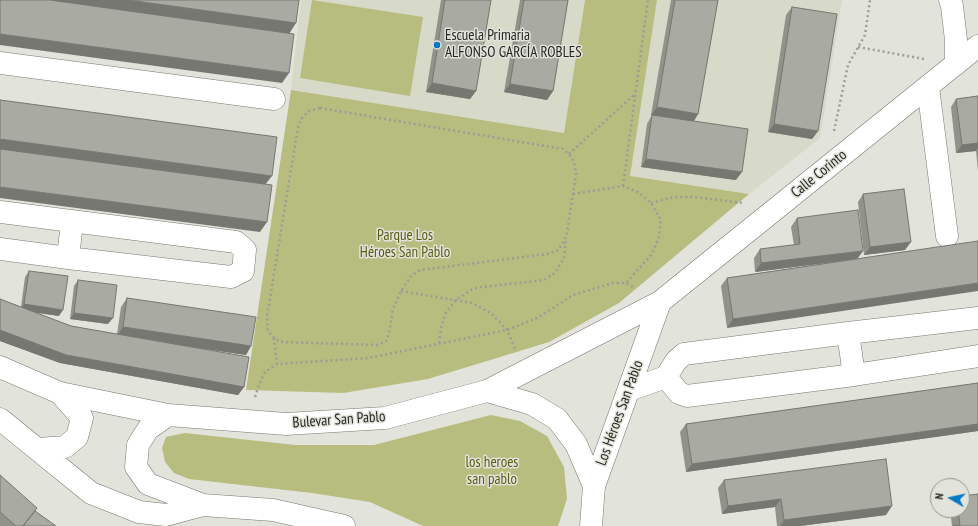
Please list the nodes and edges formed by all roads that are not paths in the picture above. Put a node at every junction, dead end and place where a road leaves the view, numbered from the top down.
1 (950, 0) edge
2 (978, 46) edge
3 (0, 63) edge
4 (956, 64) junction
5 (928, 87) junction
6 (274, 99) dead end
7 (0, 212) edge
8 (72, 222) junction
9 (947, 236) dead end
10 (0, 249) edge
11 (68, 258) junction
12 (660, 302) junction
13 (978, 318) edge
14 (848, 333) junction
15 (978, 356) edge
16 (0, 367) edge
17 (854, 375) junction
18 (666, 377) junction
19 (629, 390) junction
20 (487, 391) junction
21 (60, 393) junction
22 (168, 415) junction
23 (0, 419) edge
24 (38, 449) junction
25 (594, 486) junction
26 (203, 505) junction
27 (589, 524) edge
28 (344, 526) edge

1 - 4 street
2 - 4 street, Calle Corinto
3 - 6 street
4 - 5 street, Calle Corinto
5 - 9 street
5 - 12 street, Calle Corinto
7 - 8 street
8 - 11 street
8 - 11 street
10 - 11 street
12 - 19 street, Los Héroes San Pablo
12 - 20 street, Bulevar San Pablo
13 - 14 street
14 - 17 street
14 - 18 street
15 - 17 street
16 - 21 street, Bulevar San Pablo
17 - 18 street
18 - 19 street
19 - 25 street, Los Héroes San Pablo
20 - 22 street, Bulevar San Pablo
20 - 25 street
21 - 22 street, Bulevar San Pablo
21 - 24 street
22 - 26 street
23 - 24 street
24 - 26 street
25 - 27 street, Los Héroes San Pablo
26 - 28 street

